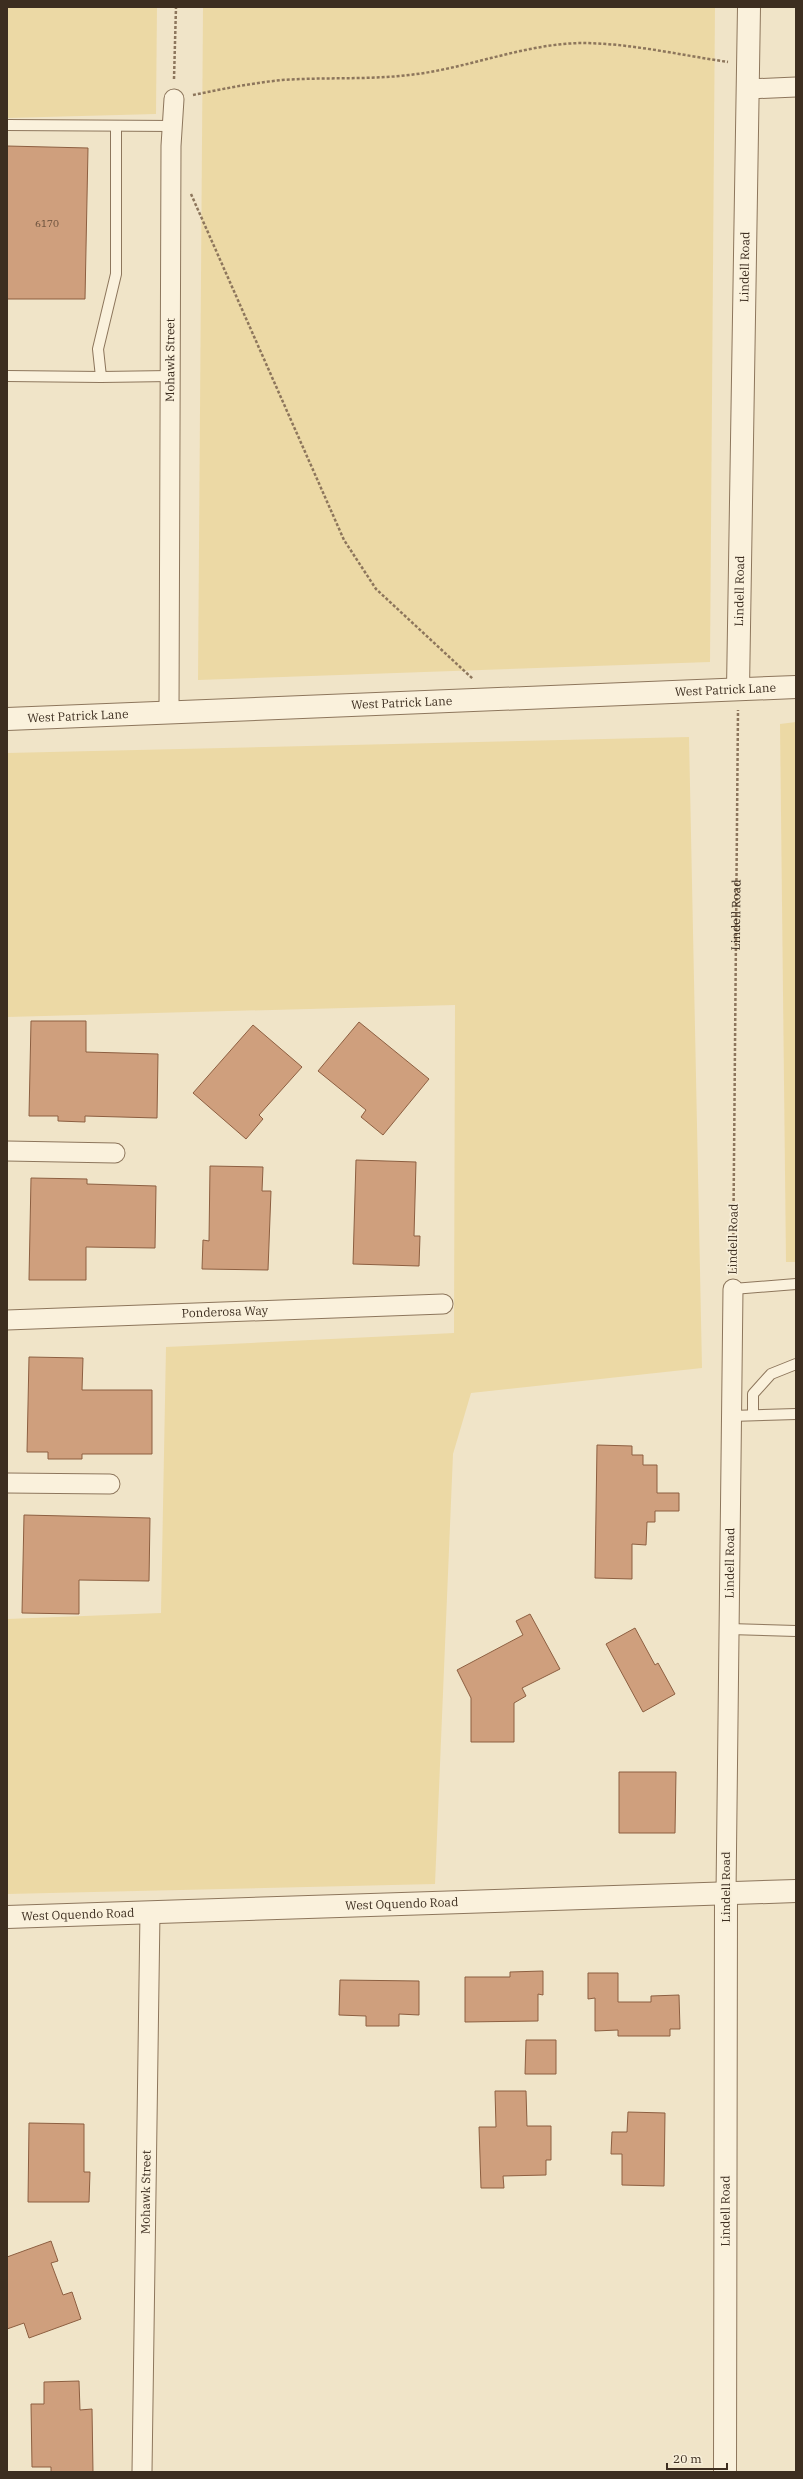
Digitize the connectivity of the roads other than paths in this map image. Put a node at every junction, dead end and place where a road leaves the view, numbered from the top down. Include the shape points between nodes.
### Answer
1 (749, 7) edge
2 (796, 87) edge
3 (748, 89) junction
4 (174, 99) road end
5 (7, 125) edge
6 (116, 126) junction
7 (174, 126) junction
8 (7, 376) edge
9 (170, 376) junction
10 (101, 377) junction
11 (796, 687) edge
12 (738, 689) junction
13 (169, 713) junction
14 (7, 719) edge
15 (7, 1151) edge
16 (115, 1153) dead end
17 (796, 1284) edge
18 (732, 1289) joint
19 (443, 1304) dead end
20 (7, 1320) edge
21 (796, 1364) edge
22 (796, 1414) edge
23 (753, 1415) junction
24 (731, 1416) junction
25 (7, 1483) edge
26 (110, 1484) dead end
27 (729, 1629) junction
28 (796, 1631) edge
29 (796, 1891) edge
30 (726, 1894) junction
31 (150, 1912) junction
32 (7, 1917) edge
33 (142, 2472) edge
34 (724, 2472) edge

1 - 3 street, Lindell Road
2 - 3 street
3 - 12 street, Lindell Road
4 - 7 street, Mohawk Street
5 - 6 lane
6 - 7 lane
6 - 10 lane via 116,274 98,349
7 - 9 street, Mohawk Street via 171,146
8 - 10 lane
9 - 10 lane
9 - 13 street, Mohawk Street
11 - 12 street, West Patrick Lane
12 - 13 street, West Patrick Lane
13 - 14 street, West Patrick Lane
15 - 16 street
17 - 18 lane
18 - 24 street, Lindell Road
19 - 20 street, Ponderosa Way
21 - 23 lane via 771,1374 752,1394
22 - 23 lane
23 - 24 lane
24 - 27 street, Lindell Road
25 - 26 street
27 - 28 lane
27 - 30 street, Lindell Road
29 - 30 street, West Oquendo Road
30 - 31 street, West Oquendo Road
30 - 34 street, Lindell Road
31 - 32 street, West Oquendo Road
31 - 33 street, Mohawk Street

